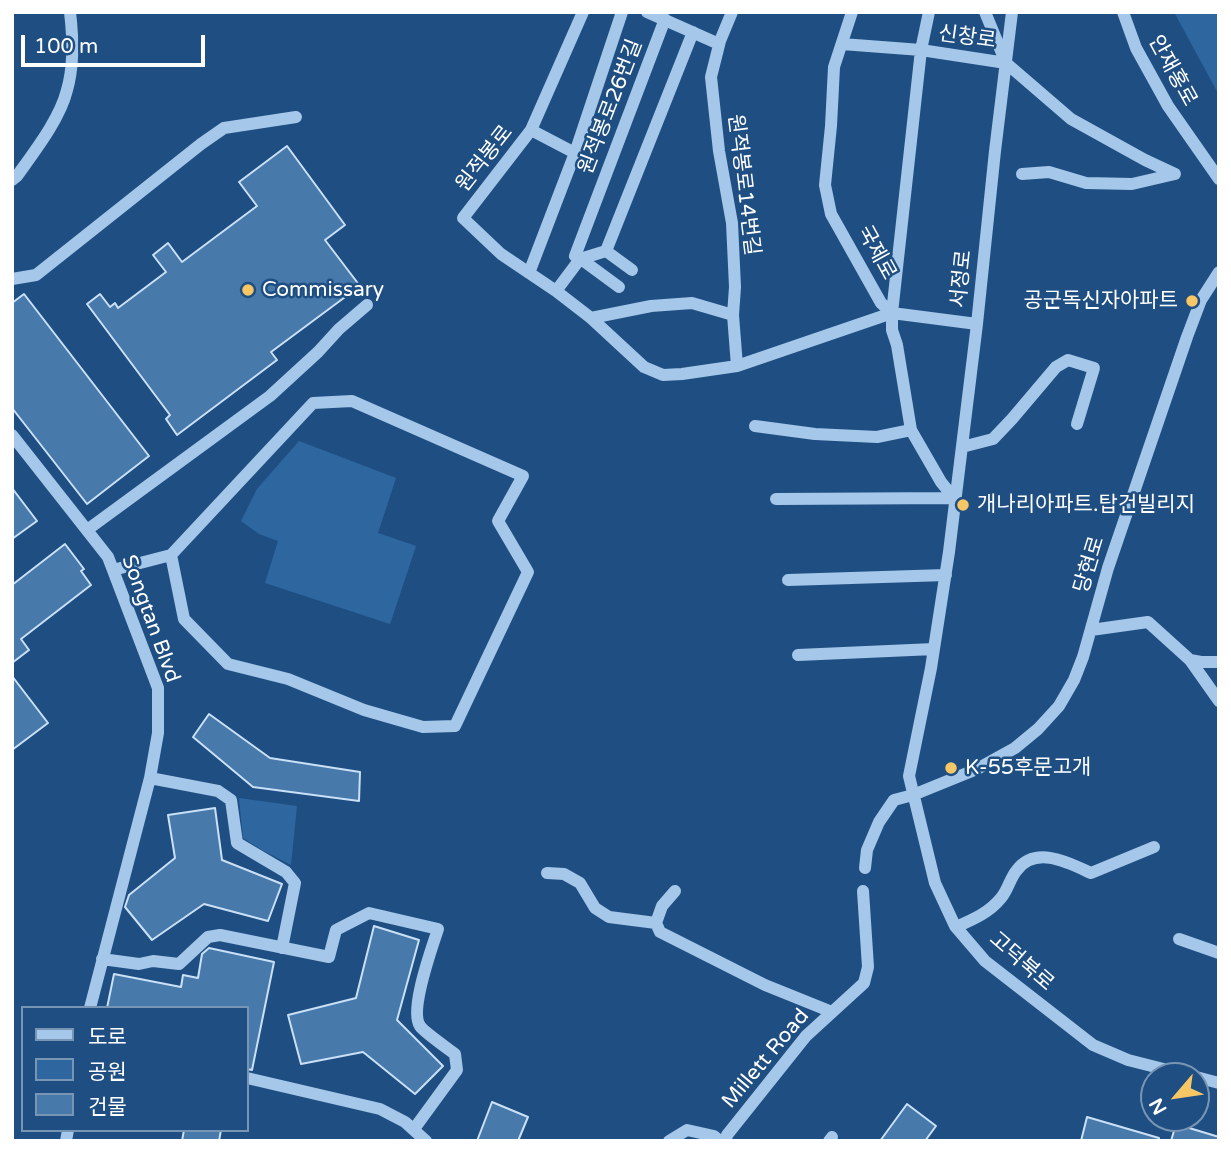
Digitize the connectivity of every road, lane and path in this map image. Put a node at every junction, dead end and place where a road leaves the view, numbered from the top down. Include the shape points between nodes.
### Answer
1 (70, 12) edge
2 (583, 12) edge
3 (622, 12) edge
4 (648, 12) edge
5 (732, 12) edge
6 (852, 12) edge
7 (929, 12) edge
8 (985, 12) edge
9 (1012, 12) edge
10 (1123, 12) edge
11 (664, 19) junction
12 (693, 32) junction
13 (719, 44) junction
14 (842, 44) junction
15 (920, 50) junction
16 (1006, 62) junction
17 (296, 117) dead end
18 (531, 130) junction
19 (575, 153) junction
20 (1022, 174) dead end
21 (1219, 179) edge
22 (12, 180) edge
23 (606, 251) junction
24 (580, 259) junction
25 (632, 270) dead end
26 (529, 273) junction
27 (1218, 273) edge
28 (12, 279) edge
29 (619, 287) dead end
30 (556, 291) junction
31 (367, 305) dead end
32 (892, 313) junction
33 (733, 315) junction
34 (591, 318) junction
35 (977, 324) junction
36 (737, 366) junction
37 (1077, 424) dead end
38 (755, 426) dead end
39 (911, 430) junction
40 (12, 435) edge
41 (962, 447) junction
42 (954, 498) junction
43 (776, 499) dead end
44 (87, 530) junction
45 (171, 555) junction
46 (113, 570) junction
47 (946, 575) junction
48 (788, 580) dead end
49 (1091, 630) junction
50 (934, 649) junction
51 (798, 655) dead end
52 (1190, 660) junction
53 (1219, 662) edge
54 (1219, 701) edge
55 (149, 778) junction
56 (913, 795) junction
57 (1154, 847) dead end
58 (865, 868) dead end
59 (547, 873) dead end
60 (675, 891) dead end
61 (863, 891) dead end
62 (656, 923) junction
63 (956, 927) junction
64 (1179, 939) dead end
65 (282, 948) junction
66 (1219, 953) edge
67 (102, 959) junction
68 (90, 1006) edge
69 (832, 1012) junction
70 (1140, 1063) edge
71 (248, 1077) edge
72 (414, 1129) junction
73 (426, 1141) edge
74 (669, 1141) edge
75 (720, 1141) edge
76 (726, 1141) edge

1 - 22 street via 67,91 50,127
2 - 18 street, 원적봉로
3 - 19 street
4 - 11 street
5 - 13 street, 원적봉로14번길
6 - 14 street, 국제로
7 - 15 street, 신창로
8 - 16 street
9 - 16 street, 서정로
10 - 21 street, 안재홍로 via 1136,48 1168,106
11 - 12 street, 원적봉로26번길
11 - 24 street, 원적봉로26번길 via 575,256
12 - 13 street, 원적봉로26번길
12 - 23 street
13 - 33 street, 원적봉로14번길 via 711,77 732,223
14 - 15 street
14 - 32 street, 국제로 via 834,67 825,185 831,214 881,303
15 - 16 street, 신창로
15 - 32 street
16 - 20 street via 1071,119 1175,174 1132,184 1086,183 1049,172
16 - 35 street, 서정로
17 - 28 street via 224,128 36,275
18 - 19 street
18 - 26 street, 원적봉로 via 463,218 500,254
19 - 26 street
23 - 24 street
23 - 25 street
24 - 29 street
24 - 30 street, 원적봉로26번길
26 - 30 street, 원적봉로
27 - 49 street, 당현로 via 1201,300 1187,337
30 - 34 street, 원적봉로
31 - 44 street via 270,396
32 - 35 street, 원적봉로
32 - 36 street, 원적봉로
32 - 39 street, 국제로
33 - 34 street via 692,303
33 - 36 street, 원적봉로14번길
34 - 36 street, 원적봉로 via 644,367 663,375
35 - 41 street, 서정로
37 - 41 street via 1094,368 1068,360 1056,367 993,439
38 - 39 street via 877,437
39 - 42 street, 국제로
40 - 44 street, Songtan Blvd
41 - 42 street, 서정로
42 - 43 street
42 - 47 street, 서정로
44 - 46 street, Songtan Blvd
45 - 45 street via 313,403 352,401 523,476 498,521 528,572 455,726 423,727 364,710 288,679 228,664 184,620
45 - 46 street
46 - 55 street, Songtan Blvd via 159,688 158,733
47 - 48 street
47 - 50 street, 서정로
49 - 52 street via 1148,622
49 - 56 street, 당현로 via 1074,680 1038,729 977,769
50 - 51 street
50 - 56 street, 서정로 via 909,776
52 - 53 street
52 - 54 street
55 - 65 street via 218,791 231,800 237,843 286,872 295,883
55 - 67 street, Songtan Blvd
56 - 58 street via 894,800 879,822 867,849
56 - 63 street, 고덕북로 via 935,883
57 - 63 street via 1091,873 1062,860 1029,859 1017,869 1002,898 981,916
59 - 62 street via 564,874 580,883 594,908 608,917
60 - 62 street via 662,906
61 - 69 street, Millett Road via 868,967 864,982
62 - 69 street via 660,932 765,985
63 - 70 street, 고덕북로 via 985,961 1093,1045
64 - 66 street
65 - 67 street via 220,935 208,936 179,964
65 - 72 street via 329,957 337,930 369,913 438,929 416,1013 420,1026 455,1054 457,1070
67 - 68 street, Songtan Blvd
69 - 76 street, Millett Road via 806,1036
71 - 72 street via 380,1109
72 - 73 street
74 - 75 street via 687,1130

